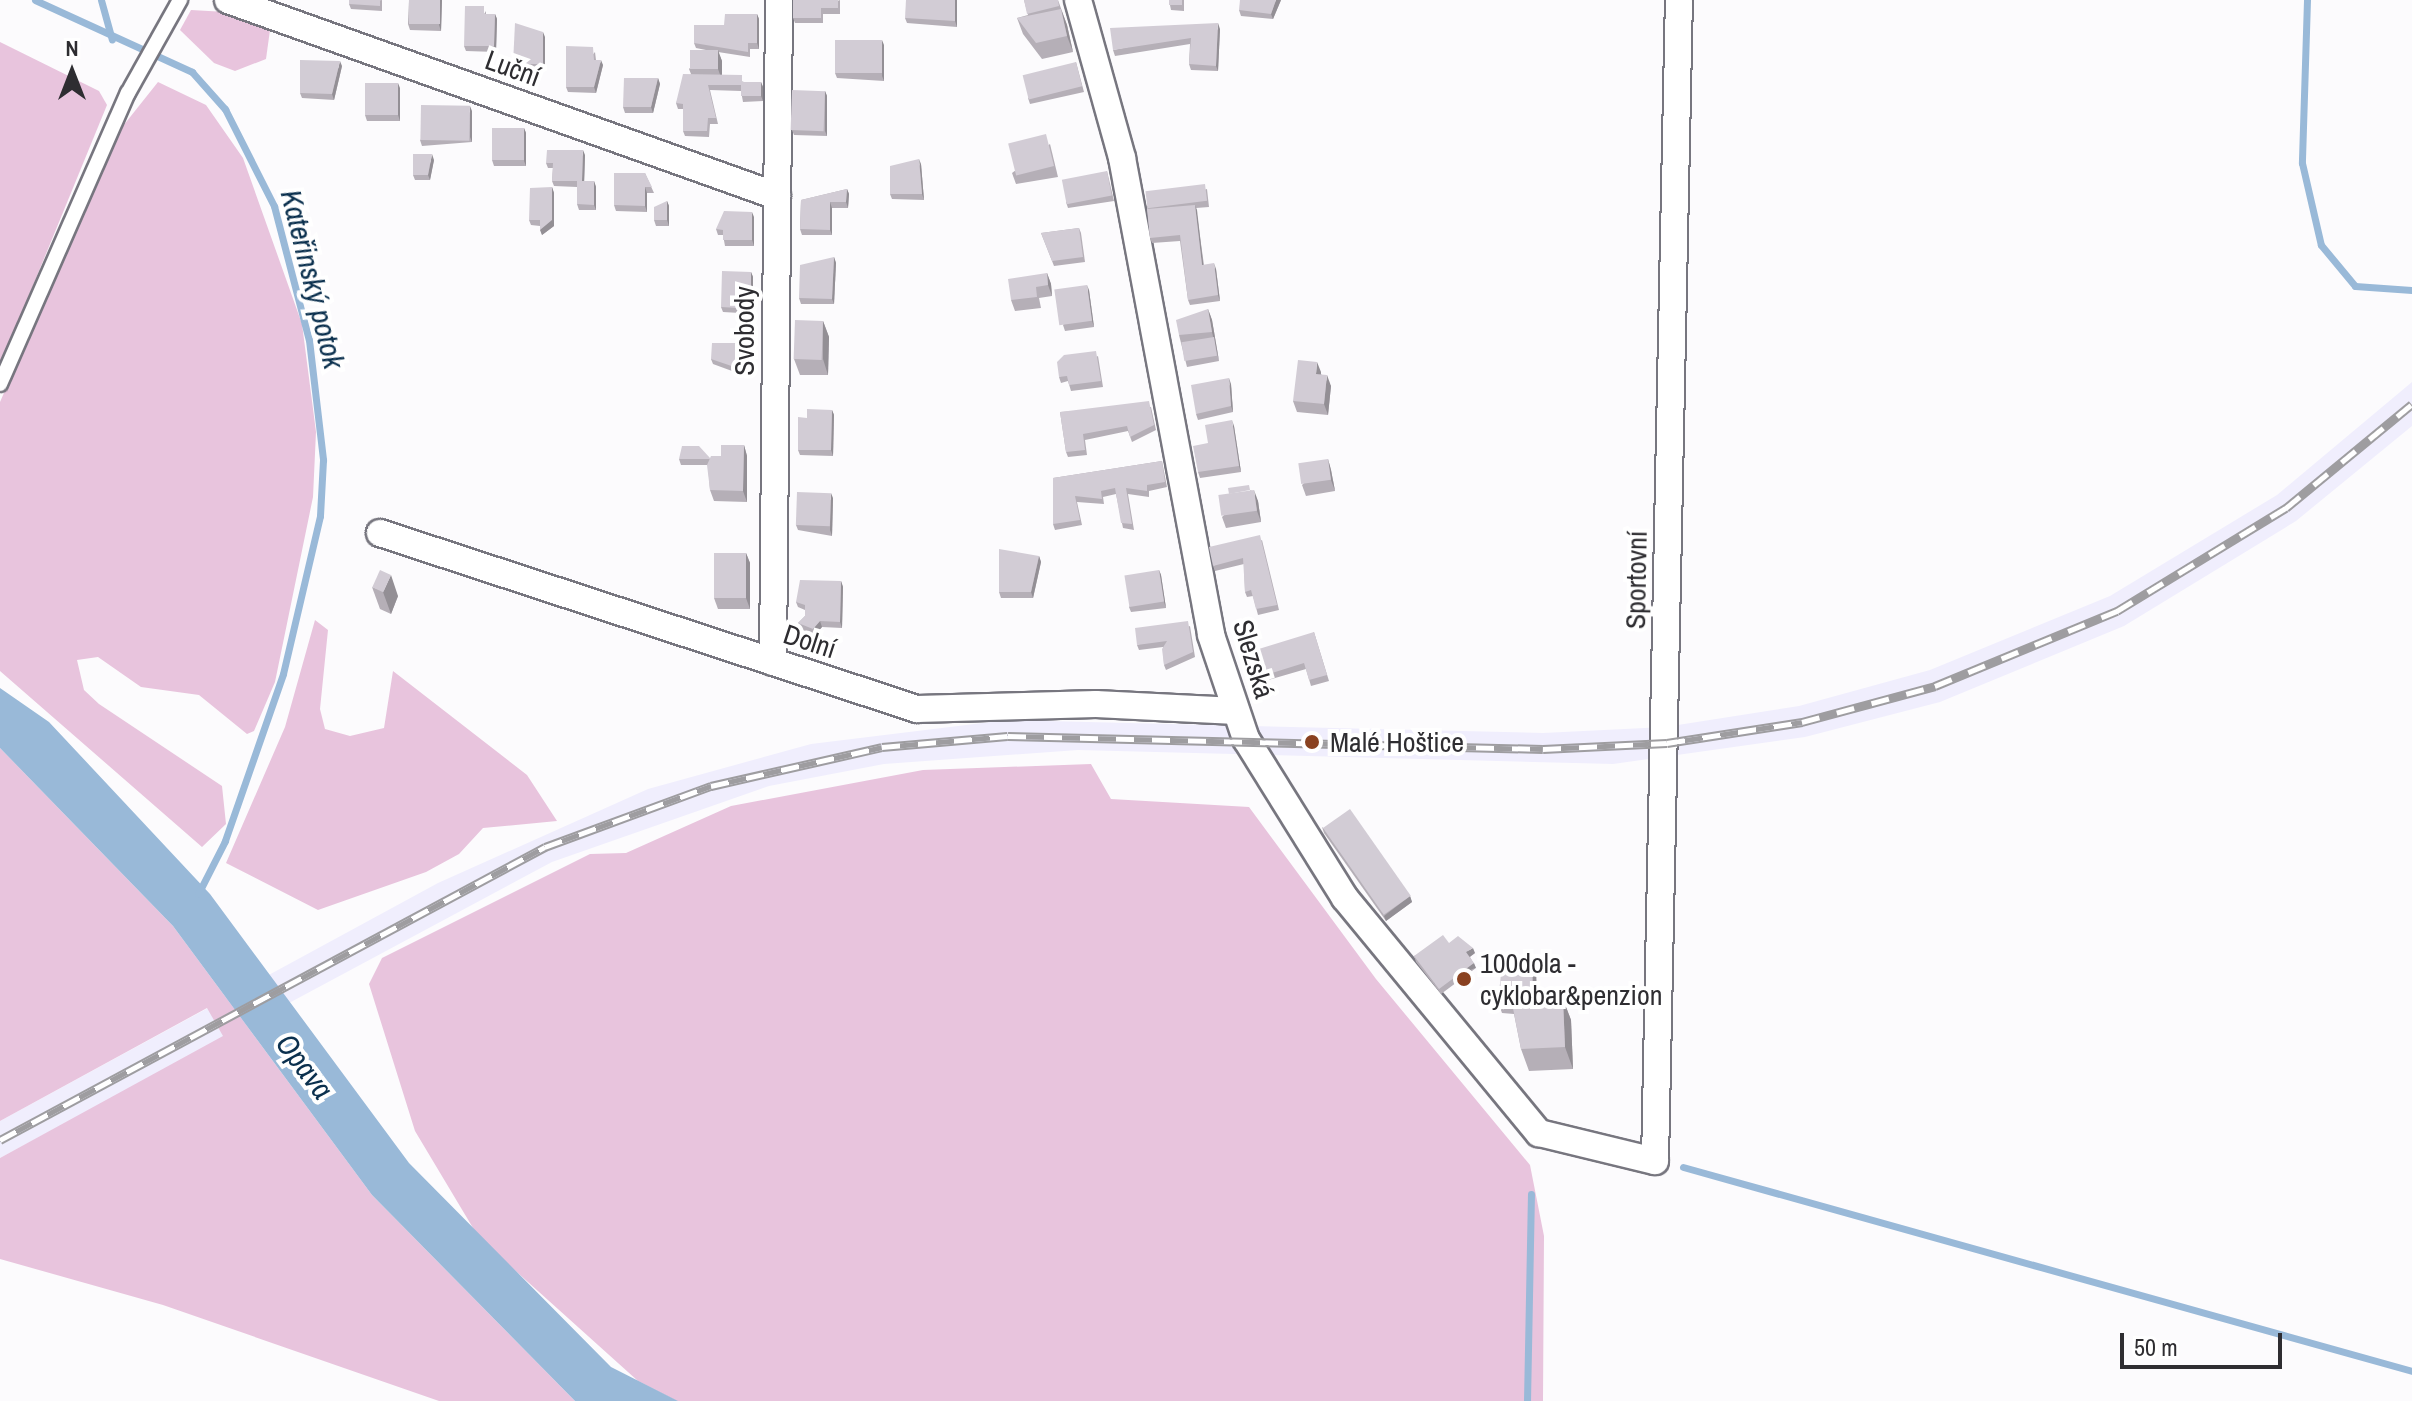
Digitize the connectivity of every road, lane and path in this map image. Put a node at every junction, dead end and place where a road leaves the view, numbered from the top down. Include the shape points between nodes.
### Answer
1 (180, 0) edge
2 (228, 0) edge
3 (779, 0) edge
4 (1078, 0) edge
5 (1679, 0) edge
6 (777, 196) junction
7 (0, 384) edge
8 (380, 533) dead end
9 (773, 662) junction
10 (1236, 711) junction
11 (1655, 1161) joint

1 - 7 lane via 136,76
2 - 6 street, Luční
3 - 6 street, Svobody
4 - 10 street, Slezská via 1122,158 1211,635
5 - 11 street, Sportovní
6 - 9 street, Svobody
8 - 9 street, Dolní
9 - 10 street, Dolní via 917,709 1082,704
10 - 11 street, Slezská via 1345,898 1539,1133

